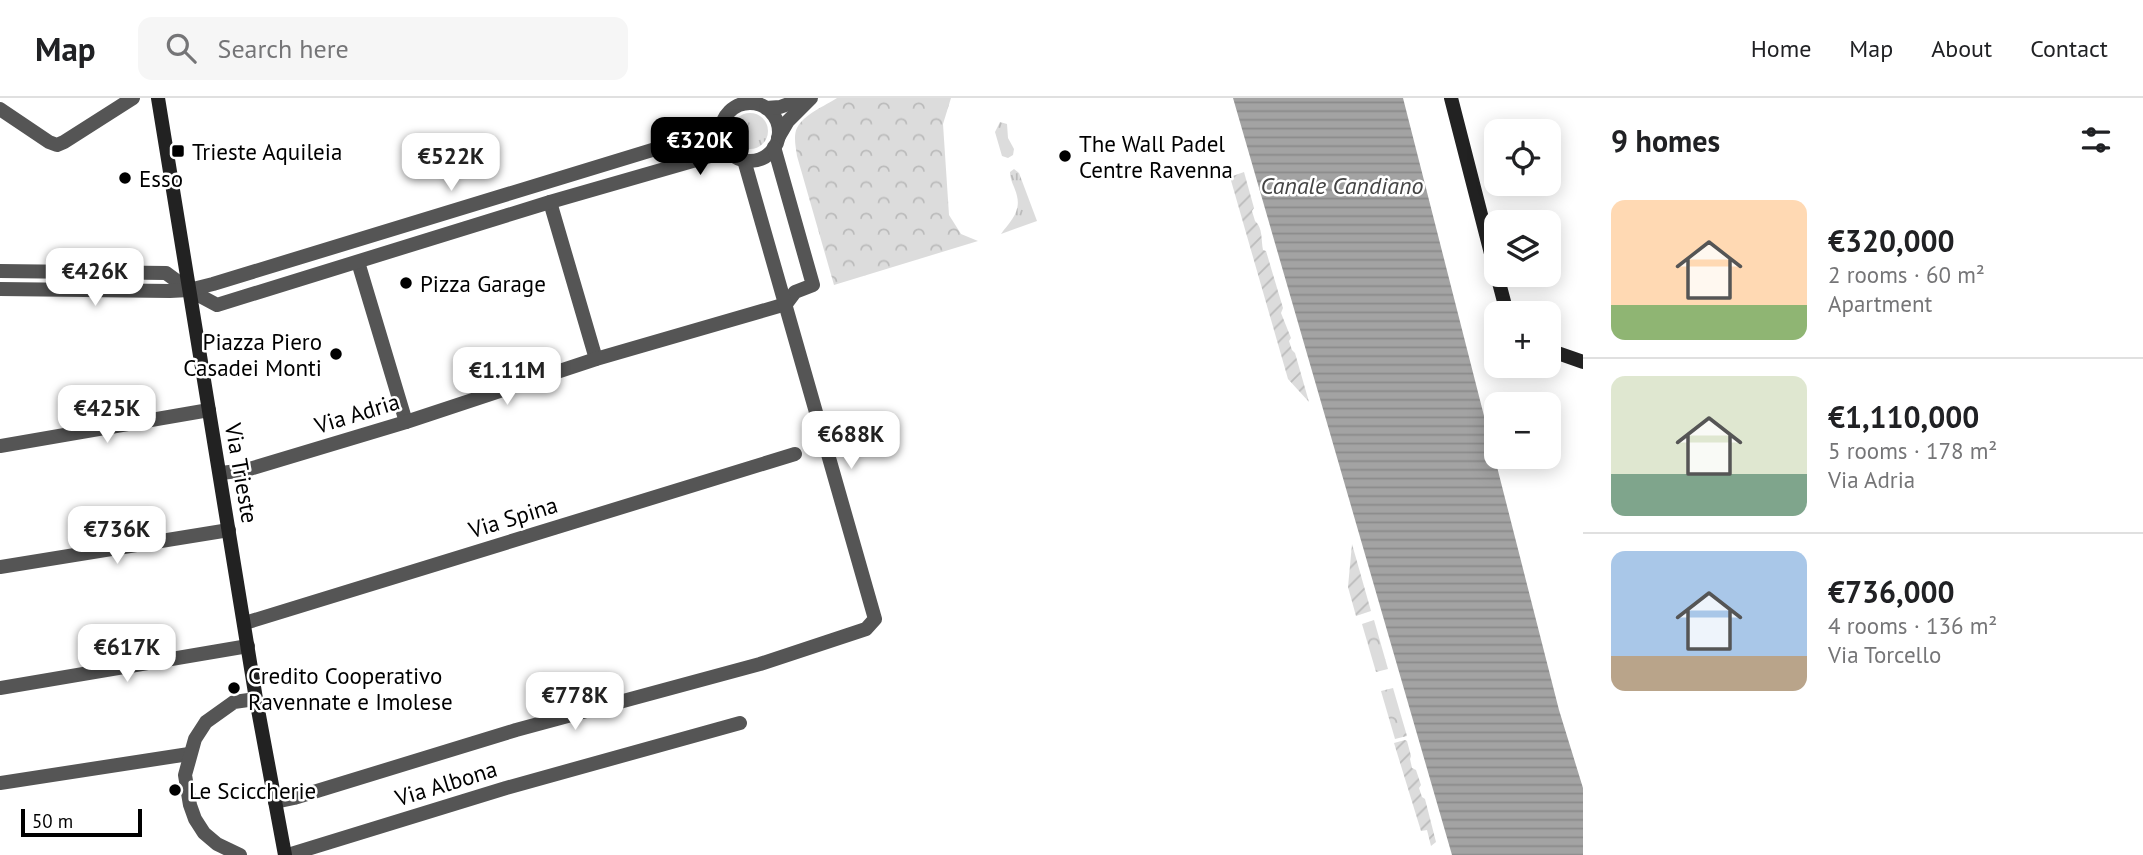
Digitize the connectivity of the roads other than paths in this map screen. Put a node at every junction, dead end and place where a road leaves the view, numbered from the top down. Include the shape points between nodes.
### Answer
1 (133, 98) edge
2 (158, 98) edge
3 (809, 98) edge
4 (1451, 98) edge
5 (766, 107) junction
6 (0, 109) edge
7 (722, 129) junction
8 (776, 143) junction
9 (739, 158) junction
10 (550, 202) junction
11 (1484, 224) edge
12 (358, 262) junction
13 (0, 271) edge
14 (0, 289) edge
15 (189, 290) junction
16 (786, 304) junction
17 (1561, 353) edge
18 (596, 359) junction
19 (1583, 362) edge
20 (209, 410) junction
21 (406, 422) junction
22 (0, 446) edge
23 (795, 454) dead end
24 (220, 473) junction
25 (229, 530) junction
26 (0, 567) edge
27 (245, 623) junction
28 (248, 646) junction
29 (0, 688) edge
30 (256, 699) junction
31 (740, 723) dead end
32 (189, 754) junction
33 (0, 783) edge
34 (275, 802) junction
35 (240, 855) edge
36 (287, 855) edge

1 - 6 street via 57,145
2 - 15 street, Via Trieste
3 - 5 street
3 - 8 street
4 - 11 street
5 - 7 street via 757,103 737,106
5 - 8 street via 777,122
7 - 9 street via 724,144
7 - 15 street
8 - 9 street via 761,158
8 - 16 street via 813,285 795,292
9 - 10 street via 710,156
9 - 16 street
10 - 12 street
10 - 18 street
12 - 15 street via 218,305
12 - 21 street
13 - 15 street via 166,273
14 - 15 street
15 - 20 street, Via Trieste
16 - 18 street, Via Adria
16 - 34 street via 875,619 866,629 760,664
17 - 19 street
18 - 21 street, Via Adria
20 - 22 street
20 - 24 street, Via Trieste
21 - 24 street, Via Adria via 246,470
23 - 27 street, Via Spina
24 - 25 street, Via Trieste
25 - 26 street
25 - 27 street, Via Trieste
27 - 28 street, Via Trieste
28 - 29 street
28 - 30 street, Via Trieste
30 - 32 street via 234,702 205,722
30 - 34 street, Via Trieste
31 - 36 street, Via Albona
32 - 33 street
32 - 35 street via 185,775 195,819 217,844
34 - 36 street, Via Trieste

